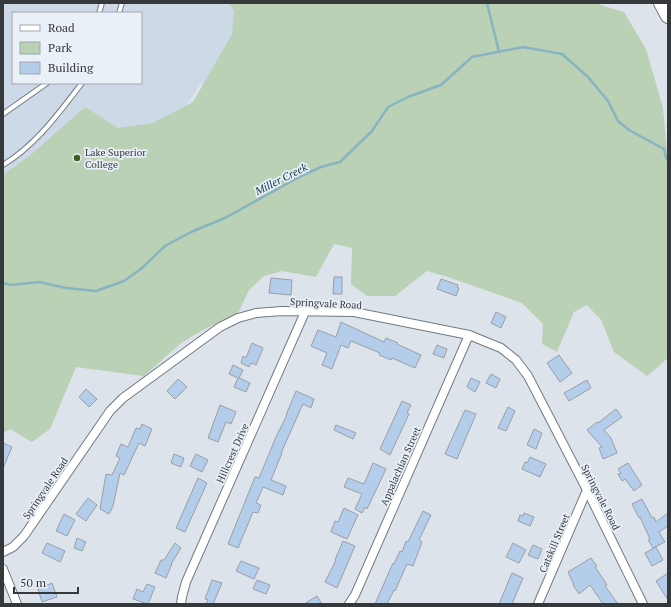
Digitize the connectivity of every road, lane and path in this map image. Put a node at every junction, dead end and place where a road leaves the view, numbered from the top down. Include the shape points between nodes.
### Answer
1 (661, 3) edge
2 (668, 16) edge
3 (45, 84) edge
4 (81, 84) edge
5 (3, 114) edge
6 (3, 165) edge
7 (305, 312) junction
8 (469, 335) junction
9 (587, 490) junction
10 (3, 552) edge
11 (3, 569) edge
12 (17, 604) edge
13 (181, 604) edge
14 (349, 604) edge
15 (538, 604) edge
16 (643, 604) edge

1 - 2 highway
3 - 5 lane
4 - 6 lane via 42,133
7 - 8 street, Springvale Road via 354,312
7 - 10 street, Springvale Road via 256,313 238,318 220,327 123,398 100,424 24,536
7 - 13 street, Hillcrest Drive via 186,582
8 - 9 street, Springvale Road via 501,348 516,360 528,376
8 - 14 street, Appalachian Street
9 - 15 street, Catskill Street
9 - 16 street, Springvale Road
11 - 12 street

